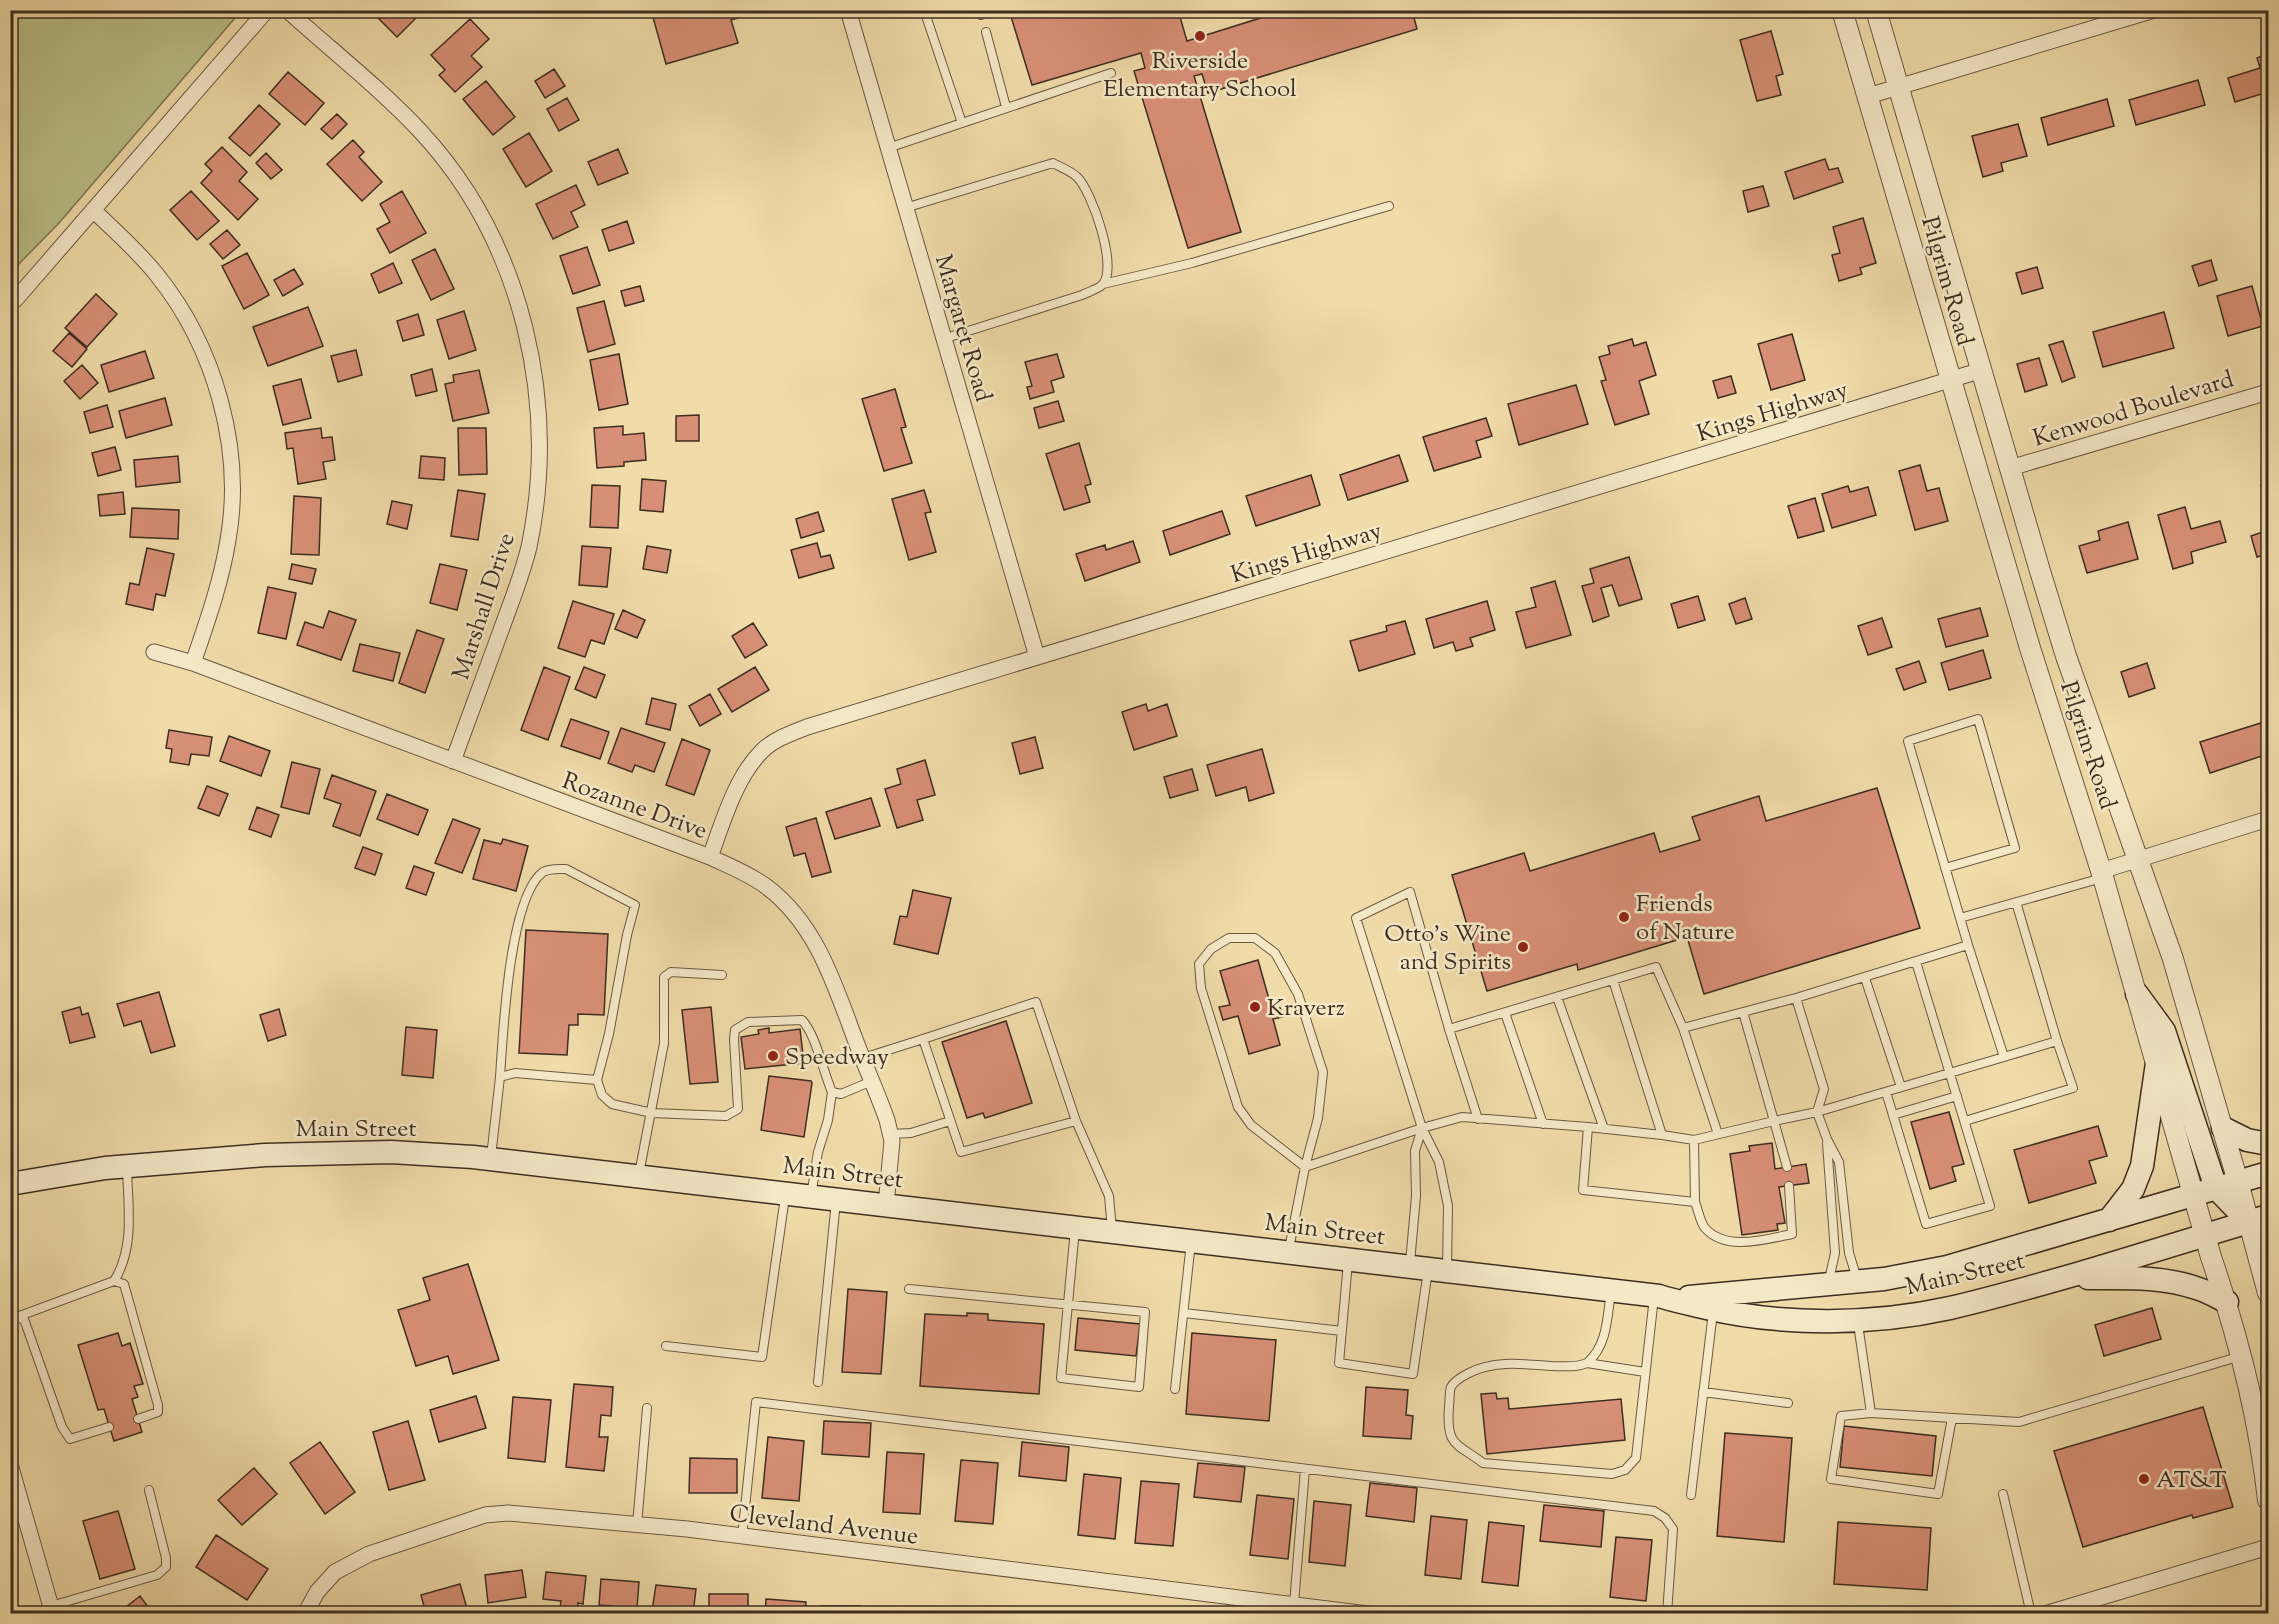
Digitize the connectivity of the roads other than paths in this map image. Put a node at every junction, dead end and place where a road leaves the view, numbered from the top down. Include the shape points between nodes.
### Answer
1 (267, 10) edge
2 (286, 10) edge
3 (848, 10) edge
4 (924, 10) edge
5 (1842, 10) edge
6 (1876, 10) edge
7 (2154, 10) edge
8 (986, 32) dead end
9 (1111, 73) dead end
10 (1899, 86) junction
11 (1868, 96) junction
12 (1006, 107) junction
13 (962, 123) junction
14 (888, 148) junction
15 (1389, 206) dead end
16 (905, 208) junction
17 (93, 210) junction
18 (1103, 284) junction
19 (15, 300) dead end
20 (944, 339) junction
21 (1982, 370) junction
22 (1950, 380) junction
23 (2268, 392) edge
24 (2010, 468) junction
25 (2040, 571) junction
26 (2010, 579) junction
27 (154, 652) dead end
28 (1037, 657) junction
29 (192, 663) junction
30 (453, 761) junction
31 (2268, 819) edge
32 (710, 857) junction
33 (2137, 860) junction
34 (1945, 868) junction
35 (2102, 874) junction
36 (2016, 902) junction
37 (1960, 918) junction
38 (1968, 945) junction
39 (1916, 962) junction
40 (722, 975) dead end
41 (1865, 978) junction
42 (1613, 980) junction
43 (2137, 994) junction
44 (1557, 997) junction
45 (1796, 998) junction
46 (1743, 1012) junction
47 (1505, 1013) junction
48 (1683, 1028) junction
49 (1449, 1029) junction
50 (923, 1039) junction
51 (2057, 1041) junction
52 (2004, 1057) junction
53 (862, 1059) junction
54 (2157, 1063) junction
55 (1950, 1073) junction
56 (500, 1077) junction
57 (597, 1080) junction
58 (872, 1081) junction
59 (1901, 1087) junction
60 (832, 1092) junction
61 (1886, 1092) junction
62 (1957, 1096) junction
63 (1817, 1112) junction
64 (651, 1113) junction
65 (1893, 1115) junction
66 (1478, 1119) junction
67 (950, 1121) junction
68 (1076, 1121) junction
69 (1774, 1121) junction
70 (1965, 1122) junction
71 (1543, 1124) junction
72 (1588, 1127) junction
73 (1422, 1128) junction
74 (2223, 1128) junction
75 (1604, 1129) junction
76 (890, 1134) junction
77 (1718, 1134) junction
78 (1662, 1136) junction
79 (1827, 1139) junction
80 (1694, 1140) junction
81 (2268, 1144) edge
82 (490, 1159) junction
83 (127, 1167) junction
84 (1305, 1167) junction
85 (1787, 1167) dead end
86 (2268, 1173) edge
87 (638, 1176) junction
88 (2238, 1182) junction
89 (10, 1184) edge
90 (1789, 1186) dead end
91 (2216, 1188) junction
92 (785, 1193) junction
93 (2194, 1194) junction
94 (811, 1196) junction
95 (836, 1199) junction
96 (1695, 1202) junction
97 (886, 1205) junction
98 (2259, 1219) edge
99 (2109, 1220) junction
100 (1075, 1227) junction
101 (1112, 1231) junction
102 (2205, 1236) junction
103 (1191, 1241) junction
104 (1288, 1252) junction
105 (1348, 1259) junction
106 (1428, 1268) junction
107 (2059, 1279) junction
108 (114, 1281) junction
109 (1846, 1283) junction
110 (909, 1288) dead end
111 (1611, 1290) junction
112 (2268, 1293) edge
113 (1661, 1297) junction
114 (1714, 1302) junction
115 (2227, 1302) junction
116 (1067, 1303) junction
117 (1184, 1313) junction
118 (12, 1319) edge
119 (1857, 1319) junction
120 (1342, 1331) junction
121 (666, 1346) dead end
122 (2241, 1356) junction
123 (1587, 1363) junction
124 (1645, 1372) junction
125 (818, 1382) dead end
126 (1175, 1389) dead end
127 (1703, 1392) junction
128 (1788, 1403) dead end
129 (647, 1408) dead end
130 (1871, 1413) junction
131 (1952, 1418) junction
132 (138, 1419) dead end
133 (110, 1427) dead end
134 (10, 1464) edge
135 (1305, 1469) junction
136 (2267, 1475) edge
137 (149, 1490) dead end
138 (2002, 1494) dead end
139 (1690, 1495) dead end
140 (2268, 1500) edge
141 (637, 1525) junction
142 (742, 1537) junction
143 (2268, 1547) edge
144 (1294, 1604) junction
145 (52, 1610) edge
146 (305, 1614) edge
147 (1368, 1614) edge
148 (1667, 1614) edge
149 (2031, 1614) edge
150 (2045, 1614) edge

1 - 17 street
2 - 30 street, Marshall Drive via 400,111 451,170 489,232 527,332 540,446 529,547
3 - 14 street, Margaret Road
4 - 13 lane
5 - 11 street, Pilgrim Road
6 - 10 street, Pilgrim Road
7 - 10 street
8 - 12 lane
9 - 12 lane
10 - 11 street
10 - 21 street, Pilgrim Road
11 - 22 street, Pilgrim Road
12 - 13 lane
13 - 14 lane
14 - 16 street, Margaret Road
15 - 18 lane via 1192,263
16 - 18 lane via 1053,163 1078,177 1098,215 1108,274
16 - 20 street, Margaret Road
17 - 19 street
17 - 29 street via 136,251 176,300 210,369 226,426 232,470 229,537 216,597
18 - 20 lane via 1082,295
20 - 28 street, Margaret Road
21 - 22 street, Kings Highway
21 - 24 street, Pilgrim Road
22 - 26 street, Pilgrim Road
22 - 28 street, Kings Highway
23 - 24 street, Kenwood Boulevard
24 - 25 street, Pilgrim Road
25 - 26 street
25 - 33 street, Pilgrim Road
26 - 35 street, Pilgrim Road
27 - 29 street, Rozanne Drive
28 - 32 street, Kings Highway via 782,737 762,750 743,775
29 - 30 street, Rozanne Drive
30 - 32 street, Rozanne Drive
31 - 33 street
32 - 53 street, Rozanne Drive via 768,887 798,917 829,969
33 - 35 street
33 - 74 street, Pilgrim Road via 2173,959
34 - 34 lane via 1908,741 1978,719 2015,848
34 - 37 lane
35 - 36 lane
35 - 43 street, Pilgrim Road
36 - 37 lane
36 - 51 lane
37 - 38 lane
38 - 39 lane
38 - 52 lane
39 - 41 lane
39 - 55 lane
40 - 64 lane via 671,972 664,977 664,1043
41 - 45 lane
41 - 59 lane
42 - 44 lane
42 - 48 lane via 1656,967
42 - 78 lane
43 - 54 street, Pilgrim Road
43 - 91 main road via 2164,1031
44 - 47 lane
44 - 75 lane
45 - 46 lane
45 - 63 lane via 1824,1089
46 - 48 lane
46 - 69 lane
47 - 49 lane
47 - 71 lane
48 - 77 lane
49 - 66 lane
49 - 73 lane via 1410,891 1356,918
50 - 53 lane
50 - 67 lane
50 - 68 lane via 1036,1002
51 - 52 lane
51 - 70 lane via 2073,1088
52 - 55 lane
53 - 58 street, Rozanne Drive
54 - 93 street, Pilgrim Road
54 - 99 main road via 2142,1166 2133,1189
55 - 59 lane
55 - 62 lane
56 - 57 lane via 514,1073
56 - 57 lane via 508,971 519,920 534,881 545,871 566,869 635,905
56 - 82 lane
57 - 64 lane via 602,1095 612,1104
58 - 60 lane via 841,1094
58 - 76 street, Rozanne Drive
59 - 61 lane
60 - 64 lane via 810,1028 802,1020 748,1022 735,1030 738,1109 726,1116
60 - 94 lane
61 - 63 lane
61 - 65 lane
62 - 65 lane
62 - 70 lane
63 - 69 lane
63 - 79 lane
64 - 87 lane
65 - 70 lane via 1926,1224 1990,1206
66 - 71 lane
66 - 73 lane via 1462,1117
67 - 68 lane via 961,1152
67 - 76 lane via 911,1133
68 - 101 lane via 1108,1196
69 - 77 lane
69 - 85 lane
71 - 72 lane
72 - 75 lane
72 - 96 lane via 1583,1190
73 - 84 lane
73 - 106 lane via 1415,1151 1416,1196
73 - 106 lane via 1439,1162 1448,1206
74 - 81 main road via 2247,1140
74 - 88 street, Pilgrim Road
75 - 78 lane
76 - 97 street, Rozanne Drive
77 - 80 lane
78 - 80 lane
79 - 109 lane via 1835,1253
79 - 109 lane via 1839,1162 1849,1253
80 - 96 lane
82 - 83 main road, Main Street via 333,1152
82 - 87 main road, Main Street
83 - 89 main road, Main Street
83 - 108 lane via 128,1244
84 - 84 lane via 1318,1118 1323,1072 1298,994 1275,953 1255,938 1229,938 1211,949 1199,964 1201,988 1238,1107 1251,1125
84 - 104 lane
86 - 88 main road, Main Street
87 - 92 main road, Main Street
88 - 91 main road, Main Street
88 - 98 street, Pilgrim Road
90 - 96 lane via 1792,1234 1759,1240 1726,1241 1705,1228
91 - 93 main road, Main Street
91 - 98 main road
92 - 94 main road, Main Street
92 - 121 lane via 762,1357
93 - 99 main road, Main Street
93 - 102 street, Pilgrim Road
94 - 95 main road, Main Street
95 - 97 main road, Main Street
95 - 125 lane
97 - 100 main road, Main Street
98 - 102 main road, Main Street
98 - 112 street, Pilgrim Road
99 - 109 main road, Main Street via 1947,1267
100 - 101 main road, Main Street
100 - 116 lane
101 - 103 main road, Main Street
102 - 107 main road, Main Street
102 - 115 street, Pilgrim Road
103 - 104 main road, Main Street
103 - 117 lane
104 - 105 main road, Main Street
105 - 106 main road, Main Street
105 - 120 lane
106 - 111 main road, Main Street
106 - 120 lane via 1413,1374 1338,1364
107 - 115 main road via 2171,1282
107 - 119 main road, Main Street via 1950,1308
108 - 118 lane
108 - 132 lane via 124,1284 158,1405 158,1413
109 - 114 main road, Main Street
109 - 119 main road
110 - 116 lane
111 - 113 main road, Main Street
111 - 123 lane via 1604,1338
113 - 114 main road, Main Street
113 - 124 lane
114 - 119 main road, Main Street via 1767,1319
114 - 127 lane
115 - 122 street, Pilgrim Road
116 - 116 lane via 1061,1378 1139,1387 1145,1312
117 - 120 lane
117 - 126 lane
118 - 133 lane via 24,1319 62,1427 70,1439
119 - 130 lane
122 - 131 lane via 2019,1422
122 - 136 street, Pilgrim Road
123 - 124 lane
123 - 124 lane via 1567,1367 1510,1363 1479,1368 1459,1378 1451,1388 1451,1438 1457,1447 1483,1463 1612,1474 1624,1470 1635,1458
127 - 128 lane
127 - 139 lane
129 - 141 lane
130 - 131 lane
130 - 131 lane via 1841,1416 1831,1479 1938,1494
134 - 145 street
135 - 142 lane via 756,1402
135 - 144 lane
135 - 148 lane via 1654,1511 1673,1529
136 - 140 street, Pilgrim Road
137 - 145 lane via 166,1567 157,1575
138 - 149 lane
141 - 142 street, Cleveland Avenue
141 - 146 street, Cleveland Avenue via 508,1513 485,1515 369,1554 335,1572 317,1592
142 - 144 street, Cleveland Avenue
143 - 150 street
144 - 147 street, Cleveland Avenue

